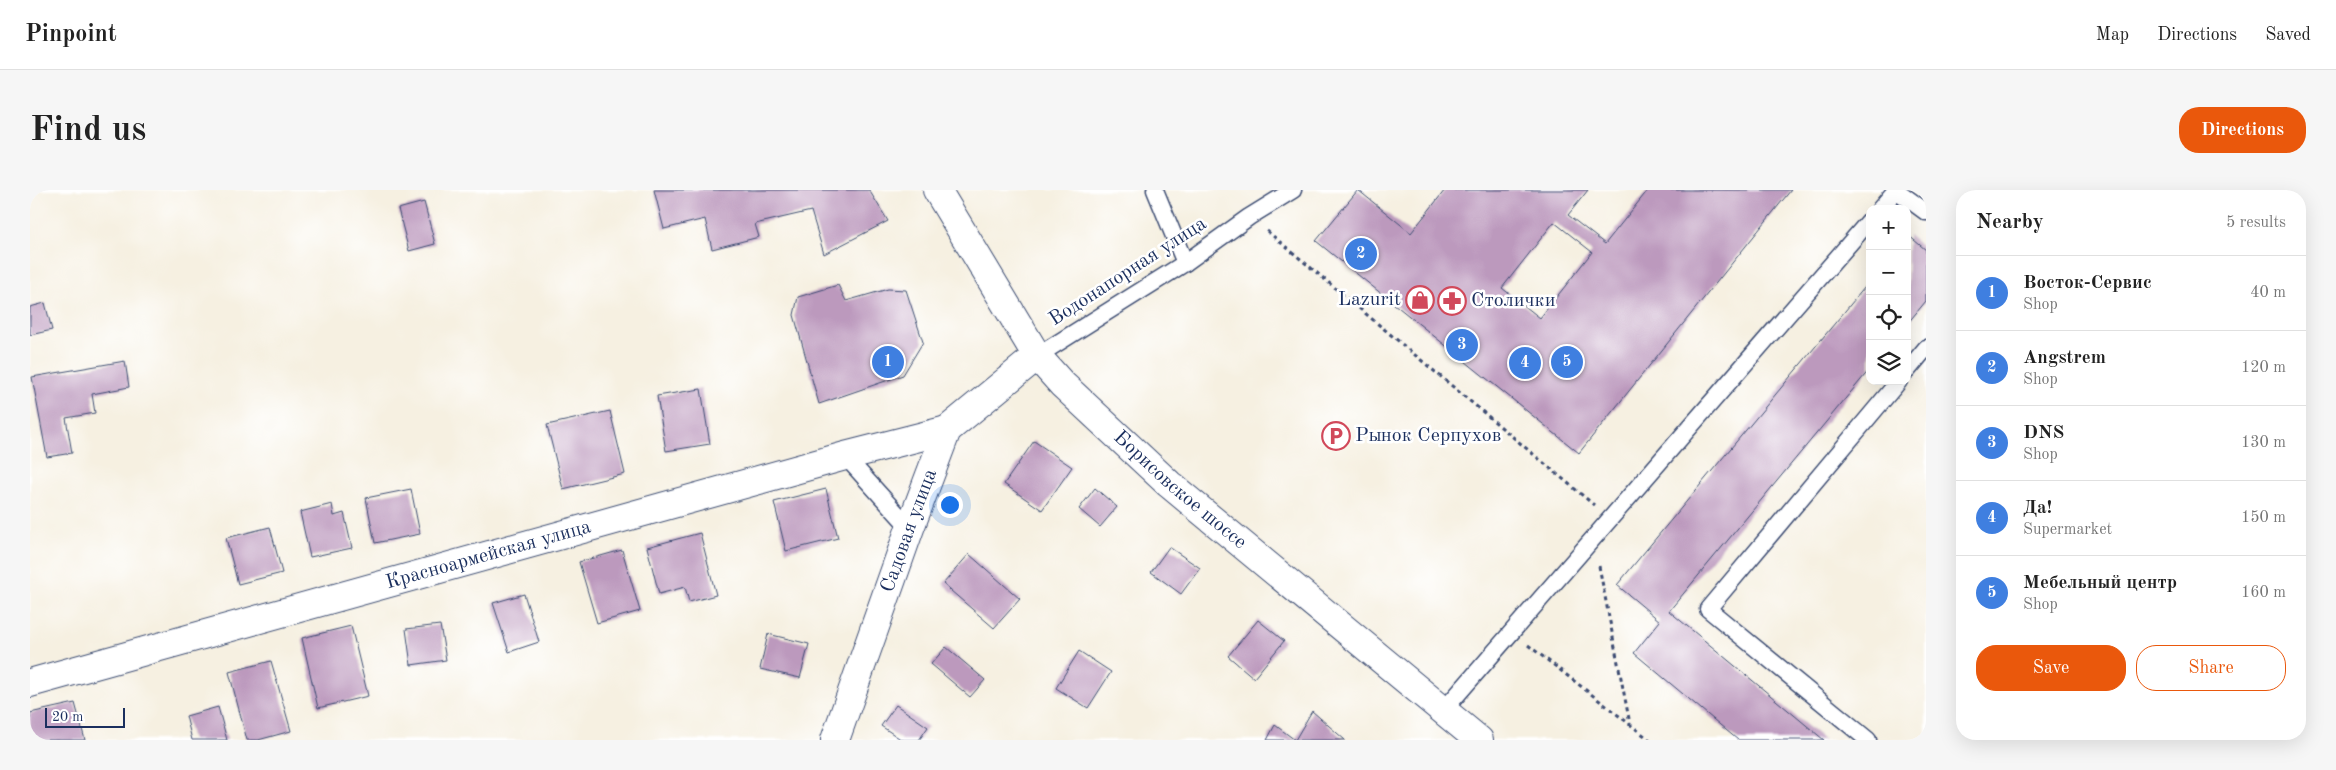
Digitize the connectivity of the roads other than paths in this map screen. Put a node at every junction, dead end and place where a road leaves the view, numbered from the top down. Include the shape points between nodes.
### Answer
1 (937, 190) edge
2 (1155, 190) edge
3 (1293, 190) edge
4 (1883, 205) edge
5 (1926, 212) edge
6 (1866, 225) edge
7 (1185, 263) junction
8 (1926, 348) edge
9 (1037, 356) junction
10 (1911, 366) edge
11 (1896, 385) edge
12 (947, 430) junction
13 (845, 456) junction
14 (910, 528) junction
15 (30, 683) edge
16 (1444, 711) junction
17 (835, 740) edge
18 (1479, 740) edge
19 (1868, 740) edge

1 - 9 street, Борисовское шоссе
2 - 7 lane
3 - 7 lane, Водонапорная улица
4 - 5 lane via 1896,190
6 - 16 lane
7 - 9 lane, Водонапорная улица
8 - 10 lane
9 - 12 street, Садовая улица
9 - 16 street, Борисовское шоссе via 1062,384 1169,484
11 - 19 lane via 1708,609
12 - 13 street, Красноармейская улица
12 - 14 street, Садовая улица
13 - 14 lane
13 - 15 street, Красноармейская улица
14 - 17 street, Садовая улица
16 - 18 street, Борисовское шоссе

